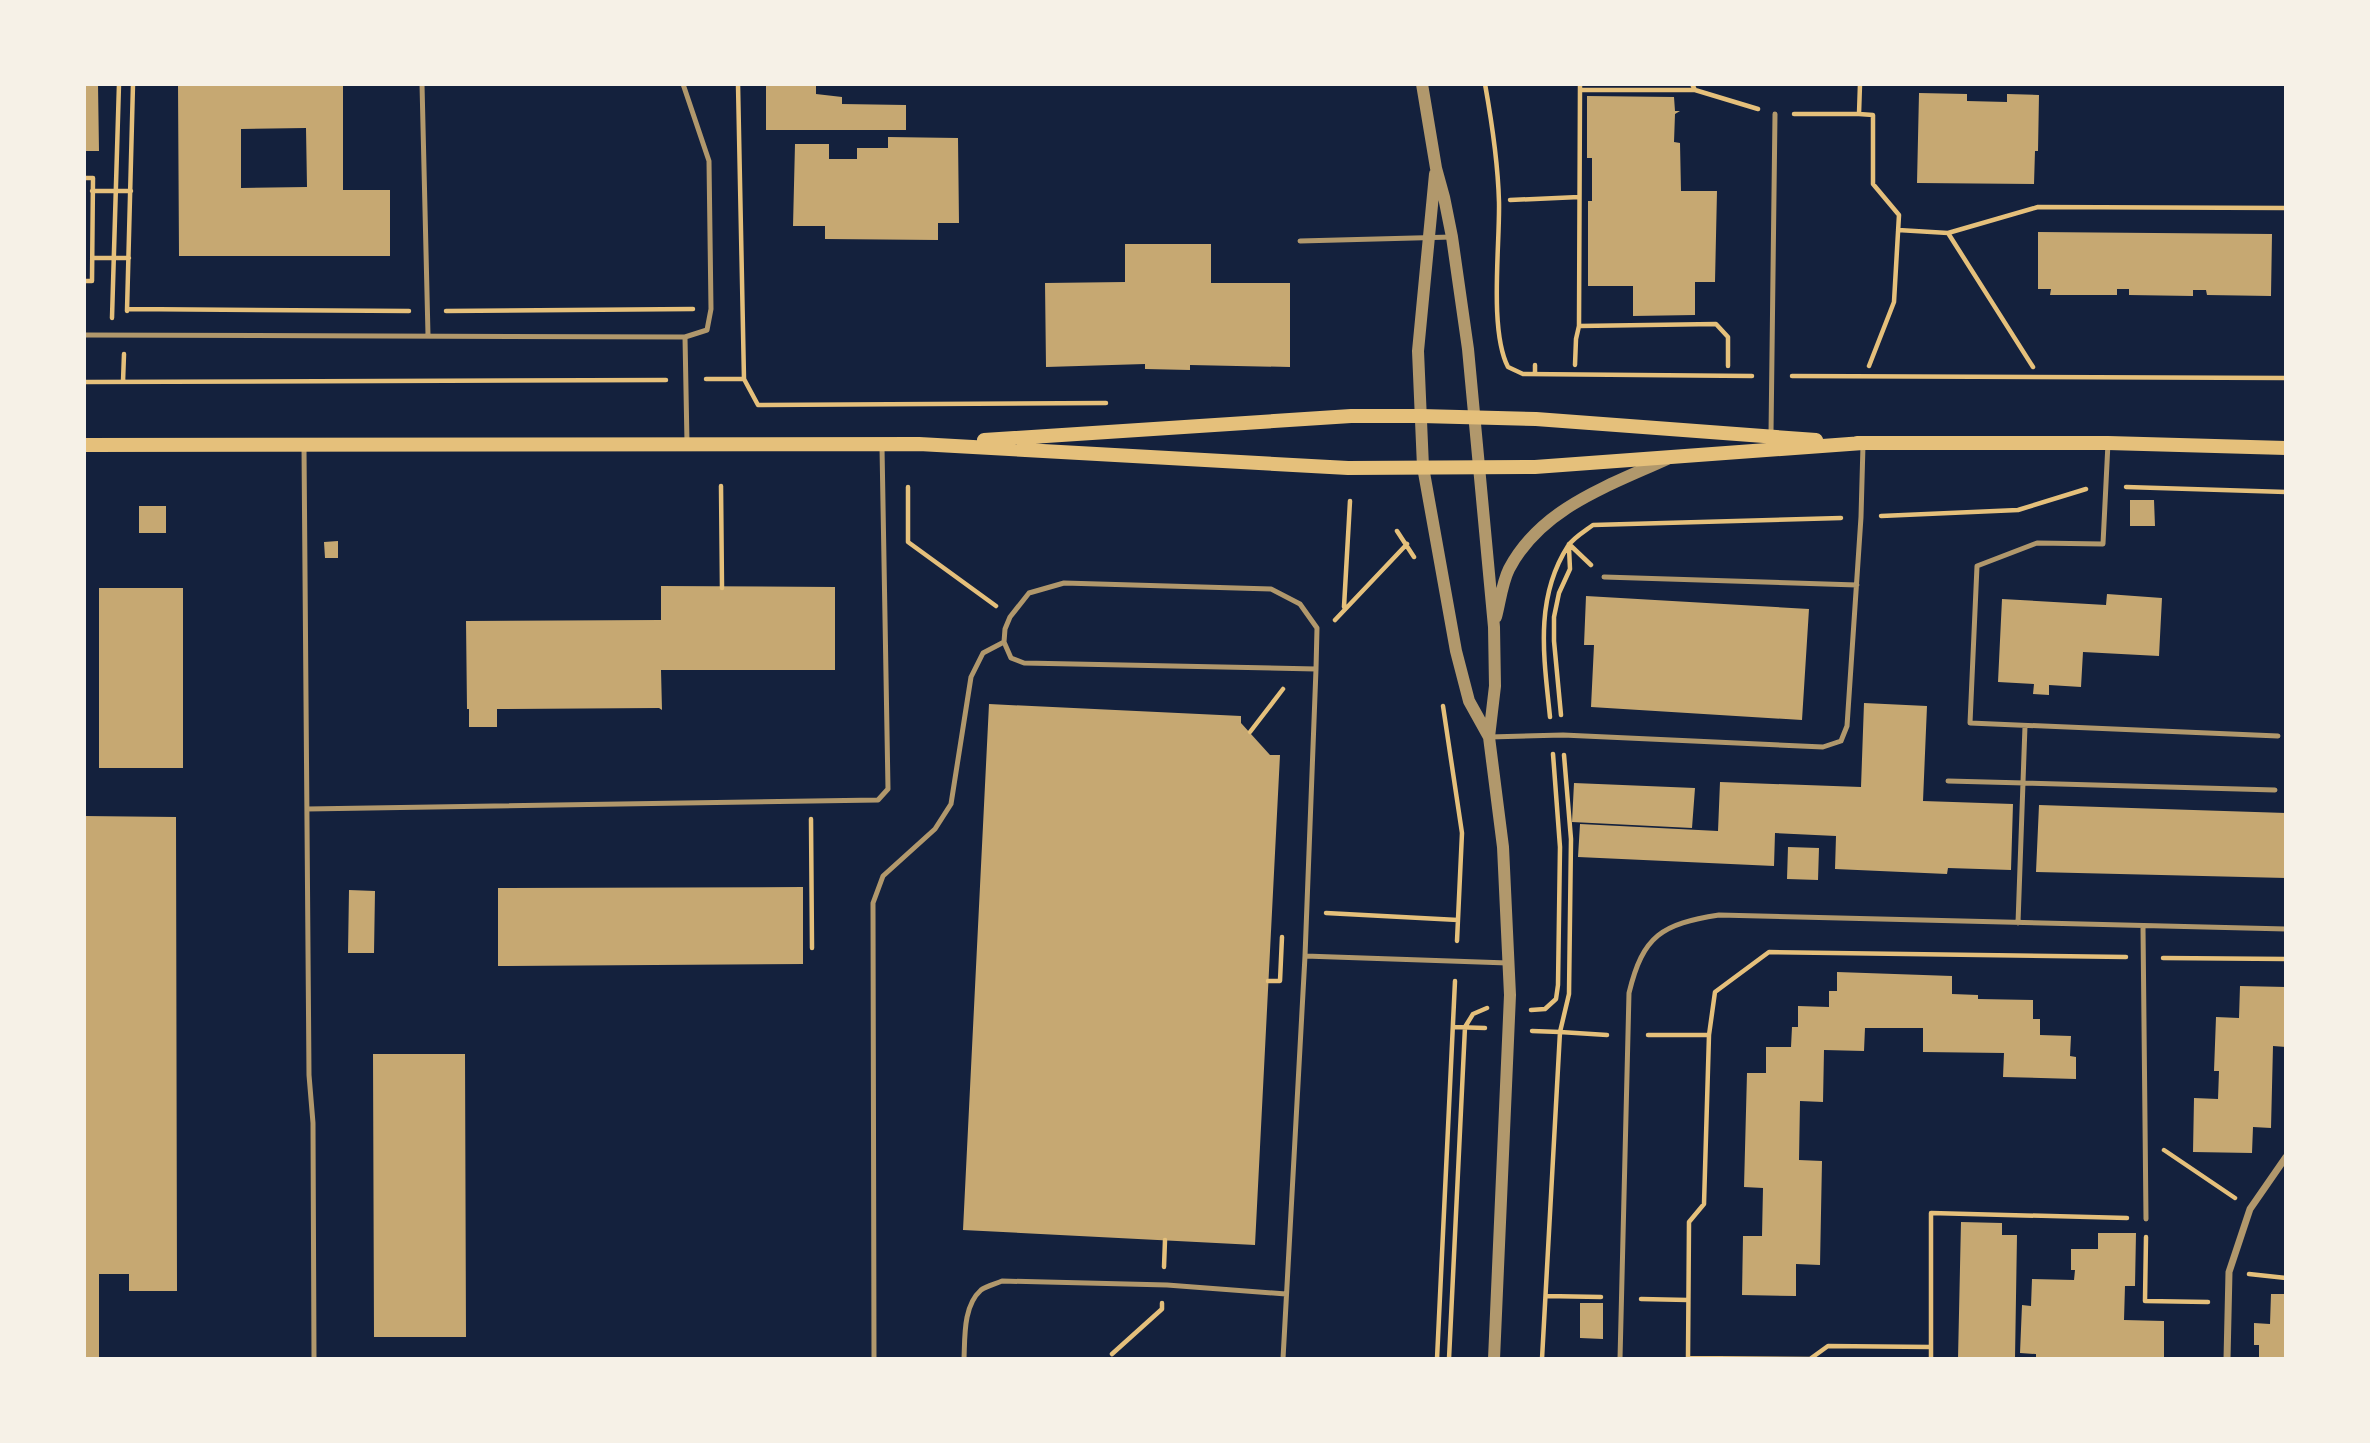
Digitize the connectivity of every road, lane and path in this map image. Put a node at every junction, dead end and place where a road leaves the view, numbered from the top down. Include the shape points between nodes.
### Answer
1 (119, 84) edge
2 (133, 84) edge
3 (422, 84) edge
4 (683, 84) edge
5 (738, 84) edge
6 (1423, 84) edge
7 (1485, 84) edge
8 (1860, 84) edge
9 (1580, 87) edge
10 (1695, 90) dead end
11 (1775, 114) dead end
12 (1436, 168) junction
13 (84, 178) edge
14 (92, 191) junction
15 (117, 191) junction
16 (131, 191) junction
17 (1580, 197) junction
18 (1510, 200) dead end
19 (2286, 208) edge
20 (1898, 230) junction
21 (1948, 233) junction
22 (1452, 237) junction
23 (1429, 238) junction
24 (1300, 241) dead end
25 (93, 258) junction
26 (115, 258) junction
27 (129, 258) junction
28 (84, 281) edge
29 (127, 309) dead end
30 (1580, 326) junction
31 (84, 335) edge
32 (111, 335) junction
33 (428, 335) junction
34 (685, 337) junction
35 (1535, 365) dead end
36 (1575, 365) dead end
37 (1728, 366) dead end
38 (1869, 366) dead end
39 (2034, 367) dead end
40 (1535, 374) junction
41 (1773, 376) junction
42 (2286, 378) edge
43 (744, 379) junction
44 (686, 380) junction
45 (84, 382) edge
46 (1106, 402) dead end
47 (1421, 416) junction
48 (1474, 418) junction
49 (1771, 437) junction
50 (1863, 443) junction
51 (2108, 443) junction
52 (304, 444) junction
53 (688, 444) junction
54 (882, 444) junction
55 (919, 444) junction
56 (84, 445) edge
57 (2286, 448) edge
58 (1667, 459) junction
59 (1423, 467) junction
60 (1479, 467) junction
61 (721, 486) dead end
62 (908, 487) dead end
63 (2106, 489) junction
64 (2286, 492) edge
65 (1350, 501) dead end
66 (1861, 517) junction
67 (1397, 531) dead end
68 (1569, 544) junction
69 (1415, 560) dead end
70 (1604, 577) joint
71 (1857, 585) junction
72 (722, 588) dead end
73 (1344, 608) dead end
74 (1010, 617) junction
75 (1494, 627) junction
76 (1004, 642) junction
77 (1316, 669) junction
78 (1442, 701) dead end
79 (2025, 726) junction
80 (1563, 735) junction
81 (2278, 736) dead end
82 (1489, 737) junction
83 (1948, 781) dead end
84 (2024, 783) junction
85 (2275, 790) dead end
86 (811, 801) junction
87 (307, 809) junction
88 (1306, 912) junction
89 (1458, 920) junction
90 (2018, 923) junction
91 (2143, 926) junction
92 (2286, 929) edge
93 (1282, 935) dead end
94 (812, 948) dead end
95 (1305, 956) junction
96 (2144, 957) junction
97 (2286, 959) edge
98 (1456, 961) junction
99 (1509, 963) junction
100 (1268, 981) dead end
101 (1453, 1027) junction
102 (1509, 1030) junction
103 (1709, 1035) dead end
104 (2146, 1137) junction
105 (2286, 1157) edge
106 (2250, 1209) junction
107 (2146, 1219) junction
108 (2229, 1272) junction
109 (2286, 1278) edge
110 (1286, 1294) junction
111 (1546, 1296) dead end
112 (1566, 1296) dead end
113 (2228, 1303) junction
114 (1931, 1347) junction
115 (1688, 1358) edge
116 (314, 1359) edge
117 (874, 1359) edge
118 (964, 1359) edge
119 (1283, 1359) edge
120 (1437, 1359) edge
121 (1494, 1359) edge
122 (1620, 1359) edge
123 (1931, 1359) edge
124 (2227, 1359) edge

1 - 15 path
2 - 16 path
3 - 33 lane
4 - 34 lane via 709,161 711,309 707,330
5 - 43 path
6 - 12 street
7 - 40 path via 1499,201 1501,348 1508,367
8 - 20 path via 1860,114 1873,114 1873,184 1899,215
9 - 10 path
9 - 17 path
11 - 41 lane
12 - 22 street
12 - 23 street
13 - 14 path via 93,178
14 - 15 path
14 - 25 path
15 - 16 path
15 - 26 path
16 - 27 path
17 - 18 path
17 - 30 path
19 - 21 path via 2038,207
20 - 21 path
20 - 38 path via 1894,303
21 - 39 path
22 - 23 lane
22 - 48 street
23 - 24 lane
23 - 47 street via 1418,351
25 - 26 path
25 - 28 path via 92,281
26 - 27 path
26 - 32 path
27 - 29 path
30 - 36 path
30 - 37 path via 1716,324 1728,337
31 - 32 lane
32 - 33 lane
33 - 34 lane
34 - 44 lane
35 - 40 path
40 - 41 path
41 - 42 path
41 - 49 lane
43 - 44 path
43 - 46 path via 758,405
44 - 45 path
44 - 53 lane
47 - 48 main road
47 - 55 main road via 1351,416
47 - 59 street
48 - 49 main road
48 - 60 street
49 - 50 main road
50 - 51 main road
50 - 58 main road
50 - 66 lane
51 - 57 main road
51 - 63 lane
52 - 53 main road
52 - 56 main road
52 - 87 lane
53 - 54 main road
54 - 55 main road
54 - 86 lane via 888,789 878,800
55 - 59 main road via 1348,468
58 - 60 main road
58 - 75 street via 1593,492 1549,518 1507,572
59 - 60 main road
59 - 82 street via 1456,652 1469,701
60 - 75 street
61 - 72 path
62 - 74 path via 908,542
63 - 64 path
63 - 66 path via 2080,489 2018,510
63 - 79 lane via 2103,544 2037,543 1977,566 1970,723
65 - 73 path
66 - 68 path via 1593,525
66 - 71 lane
67 - 69 path
68 - 70 path
68 - 80 path via 1570,569 1554,617
70 - 71 lane
71 - 80 lane via 1847,726 1841,741 1823,747
74 - 76 lane
74 - 77 lane via 1030,593 1064,583 1271,589 1300,604 1317,628
75 - 82 street via 1495,687
76 - 77 lane via 1012,658 1024,663
76 - 117 lane via 983,653 971,677 951,804 935,829 883,876 873,903
77 - 88 lane
78 - 89 path via 1462,833
79 - 81 lane
79 - 84 lane
80 - 82 lane
80 - 102 path via 1571,839 1569,994 1560,1032
82 - 99 street via 1503,847
83 - 84 lane
84 - 85 lane
84 - 90 lane
86 - 87 lane
86 - 94 path
87 - 116 lane
88 - 89 path
88 - 95 lane
89 - 98 path
90 - 91 lane
90 - 122 lane via 1719,915 1685,920 1658,934 1636,962 1629,993
91 - 92 lane
91 - 96 lane
93 - 100 path via 1280,981
95 - 98 lane
95 - 110 lane
96 - 97 path
96 - 103 path via 1769,952 1715,992
96 - 104 lane
98 - 99 lane
98 - 101 path
99 - 102 street
101 - 102 path
101 - 120 path
102 - 121 street
104 - 106 path
104 - 107 lane
105 - 106 street
106 - 108 street
107 - 113 path via 2145,1301
107 - 114 path via 1931,1213
108 - 109 path
108 - 113 street
110 - 118 lane via 1167,1285 1002,1281 982,1289 972,1303
110 - 119 lane
111 - 112 path
113 - 124 street
114 - 115 path via 1828,1346 1810,1359
114 - 123 path

